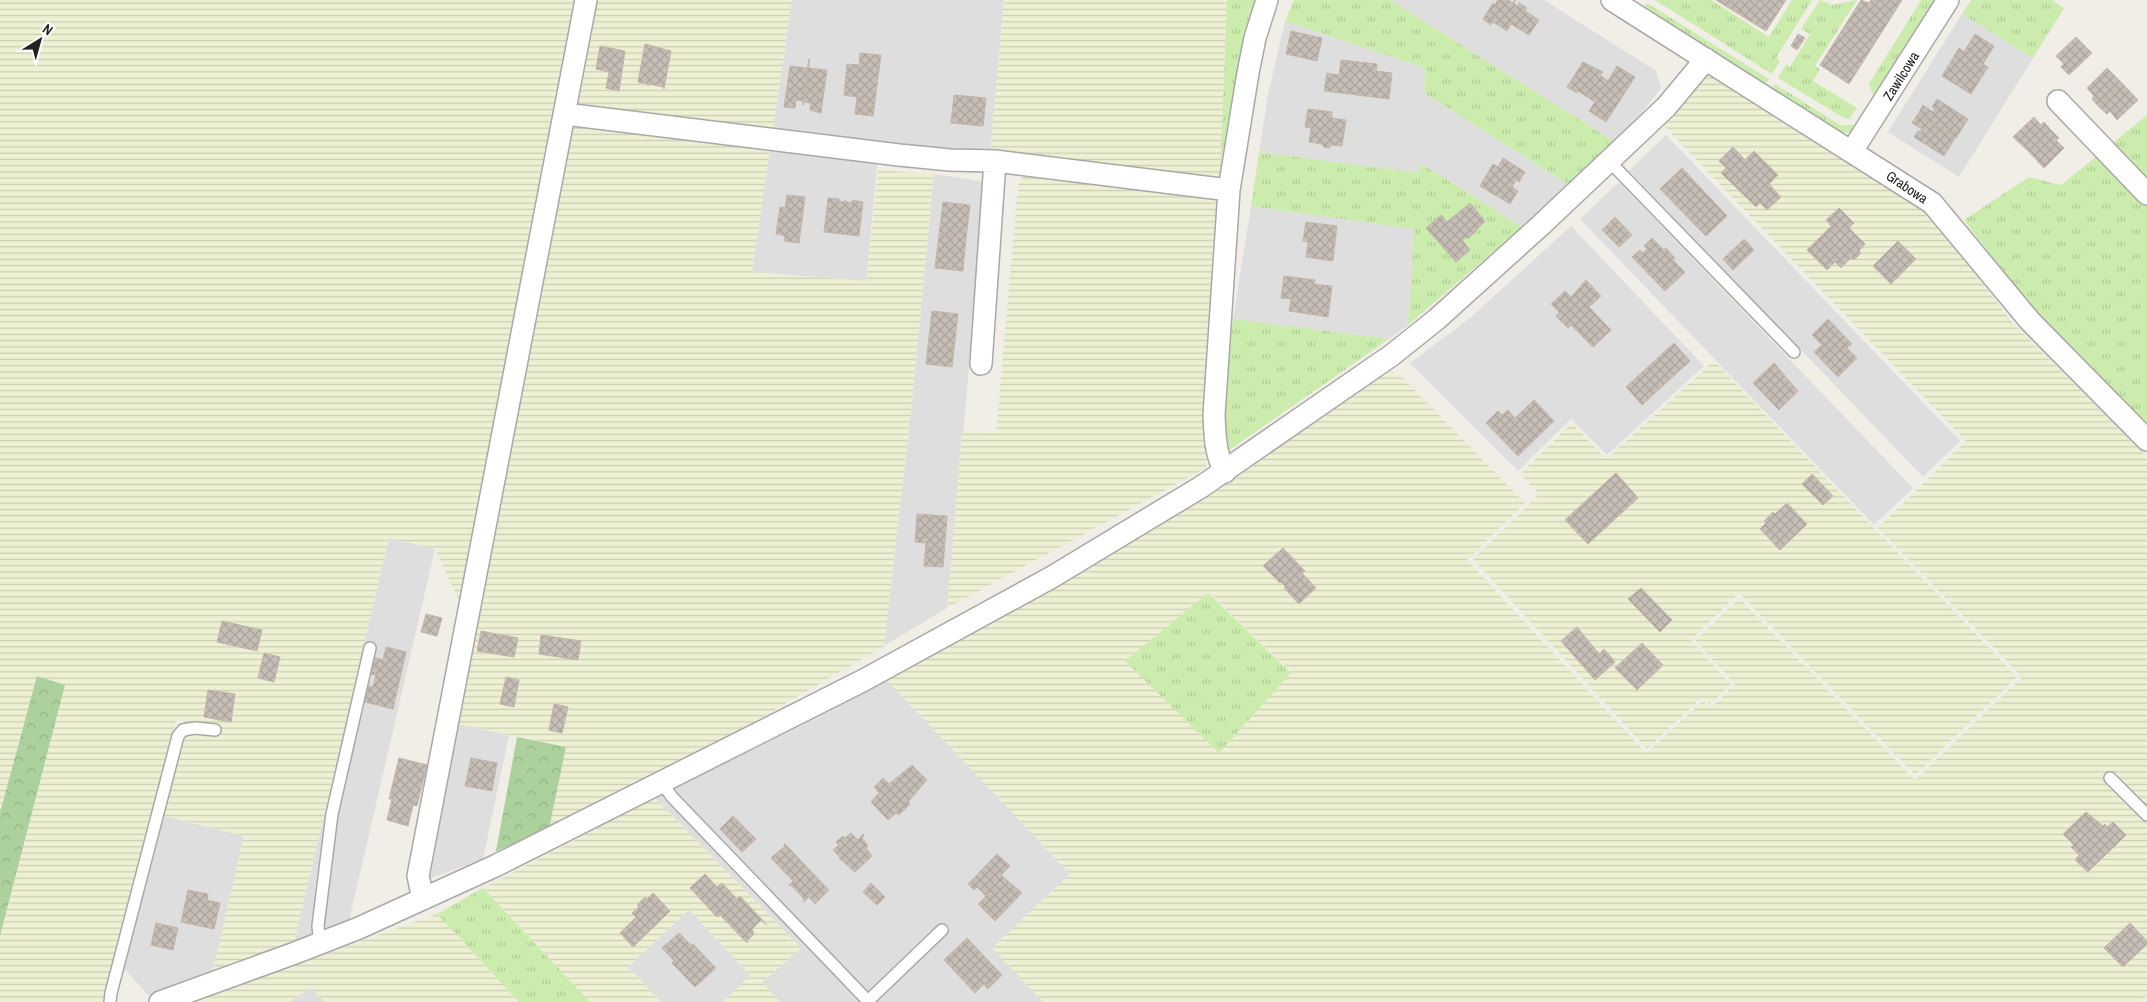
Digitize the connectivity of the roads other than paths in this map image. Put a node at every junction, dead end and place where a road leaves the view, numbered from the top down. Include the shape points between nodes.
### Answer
1 (586, 0) edge
2 (1267, 0) edge
3 (1612, 0) edge
4 (1948, 0) edge
5 (1706, 59) junction
6 (2058, 101) dead end
7 (565, 114) junction
8 (1852, 151) junction
9 (1609, 161) junction
10 (995, 162) junction
11 (1229, 190) junction
12 (2147, 194) edge
13 (1794, 352) dead end
14 (981, 364) dead end
15 (2147, 440) edge
16 (1225, 472) junction
17 (370, 648) dead end
18 (214, 730) dead end
19 (2110, 778) dead end
20 (662, 783) junction
21 (2147, 815) edge
22 (423, 899) junction
23 (942, 930) dead end
24 (320, 943) junction
25 (110, 1002) edge
26 (160, 1002) edge

1 - 7 street
2 - 11 street via 1248,73
3 - 5 street, Grabowa
4 - 8 street, Zawilcowa
5 - 8 street, Grabowa
5 - 9 street via 1666,107
6 - 12 street
7 - 10 street via 942,159
7 - 22 street via 418,876
8 - 15 street, Grabowa via 1936,207 2030,321
9 - 13 lane
9 - 16 street via 1485,277 1416,336
10 - 11 street
10 - 14 street
11 - 16 street via 1214,415 1215,444
16 - 20 street via 1052,577 864,680
17 - 24 lane via 332,814 318,926
18 - 25 lane via 195,728 184,730 178,736
19 - 21 lane
20 - 22 street
20 - 23 lane via 868,1001
22 - 24 street
24 - 26 street

